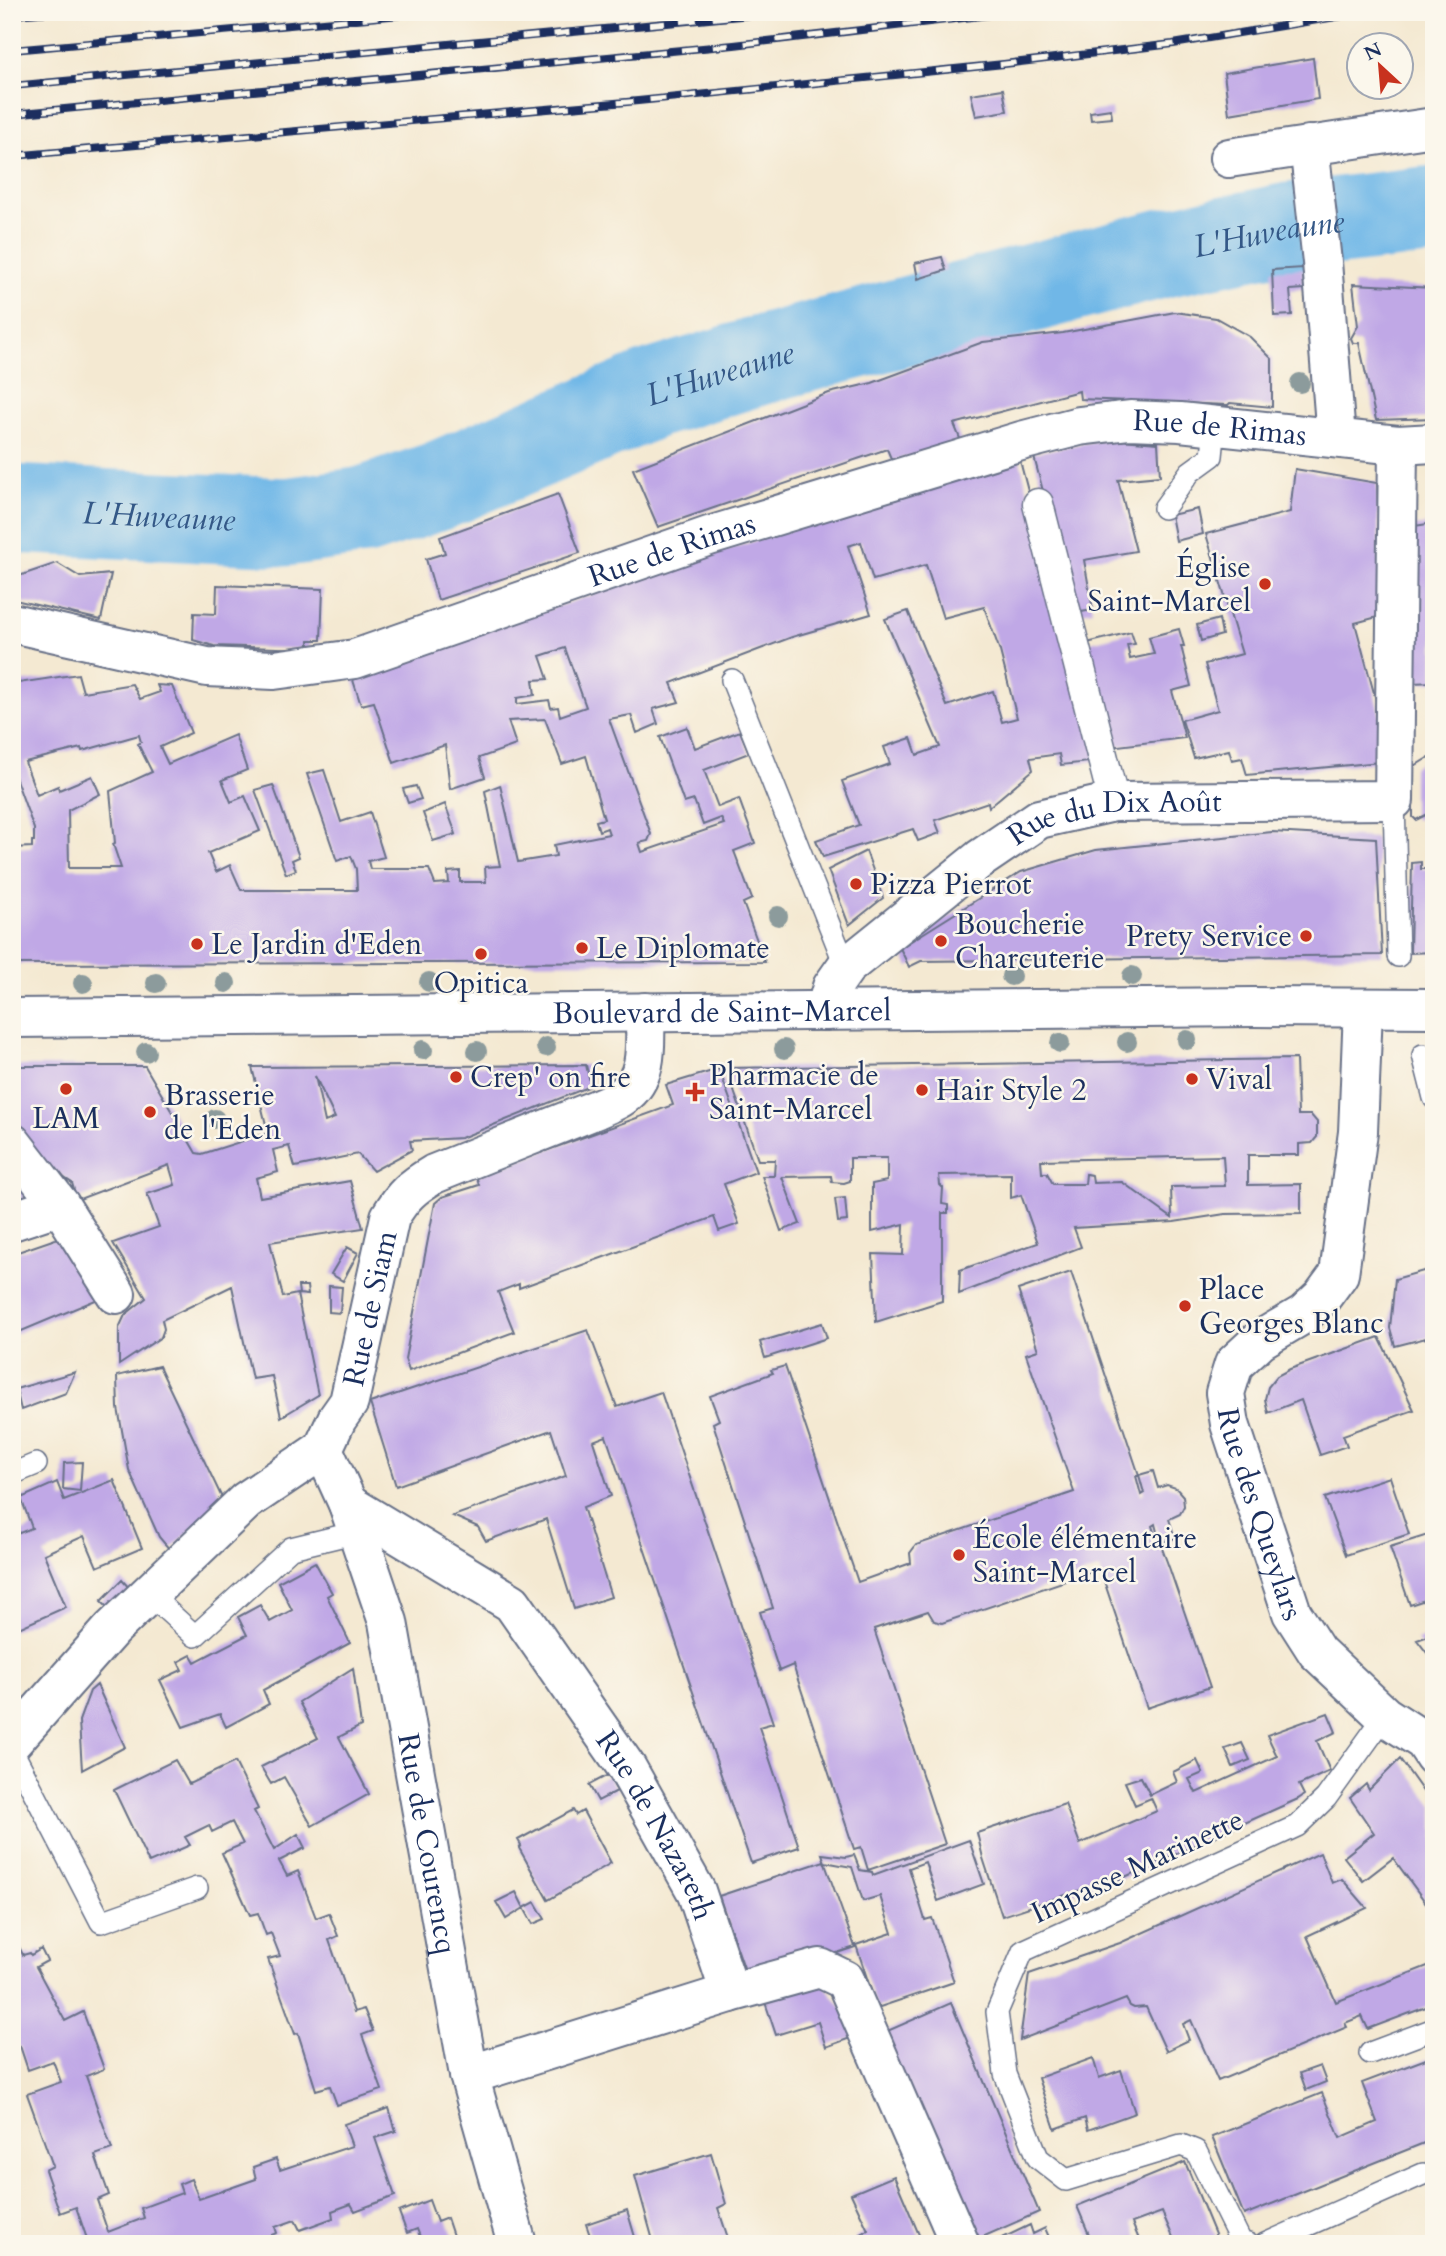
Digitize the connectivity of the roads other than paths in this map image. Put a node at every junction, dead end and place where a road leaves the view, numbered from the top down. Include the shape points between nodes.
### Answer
1 (1434, 127) edge
2 (1229, 158) dead end
3 (1310, 159) junction
4 (1215, 425) junction
5 (1336, 438) junction
6 (1416, 444) edge
7 (1038, 504) dead end
8 (1164, 508) dead end
9 (12, 623) edge
10 (732, 680) dead end
11 (1394, 800) junction
12 (1114, 802) junction
13 (1398, 956) dead end
14 (846, 967) junction
15 (1363, 1009) junction
16 (1434, 1009) edge
17 (825, 1010) junction
18 (645, 1012) junction
19 (12, 1018) edge
20 (1423, 1055) dead end
21 (1434, 1098) edge
22 (12, 1143) edge
23 (60, 1205) junction
24 (12, 1221) edge
25 (116, 1294) dead end
26 (323, 1449) junction
27 (36, 1464) dead end
28 (12, 1474) edge
29 (353, 1518) junction
30 (149, 1594) junction
31 (1385, 1716) junction
32 (12, 1741) edge
33 (12, 1750) edge
34 (1434, 1756) edge
35 (197, 1888) dead end
36 (730, 1993) junction
37 (1434, 2029) edge
38 (1370, 2053) dead end
39 (470, 2075) junction
40 (1423, 2174) dead end
41 (517, 2244) edge
42 (960, 2244) edge
43 (1248, 2244) edge
44 (1265, 2244) edge

1 - 3 street
2 - 3 street
3 - 5 street
4 - 5 street, Rue de Rimas
4 - 8 lane via 1212,456 1189,472
4 - 9 street, Rue de Rimas via 1130,420 1079,426 1021,441 709,536 355,659 274,670 207,667
5 - 6 street, Rue de Rimas
6 - 11 street
7 - 12 street
10 - 14 lane
11 - 12 street, Rue du Dix Août
11 - 13 lane
12 - 14 street, Rue du Dix Août via 1039,819 980,859
14 - 17 street, Rue du Dix Août via 832,987
15 - 16 street, Boulevard de Saint-Marcel
15 - 17 street, Boulevard de Saint-Marcel
15 - 31 street, Rue des Queylars via 1358,1132 1339,1274 1304,1314 1260,1340 1234,1364 1225,1394 1230,1424 1292,1612 1317,1652
17 - 18 street, Boulevard de Saint-Marcel
18 - 19 street, Boulevard de Saint-Marcel
18 - 26 street, Rue de Siam via 644,1065 623,1096 434,1174 402,1197 390,1217 349,1402
20 - 21 lane
22 - 23 street
23 - 24 street
23 - 25 street
26 - 29 street, Rue de Courencq
26 - 30 street via 246,1501
27 - 28 lane
29 - 30 lane via 291,1548 195,1636
29 - 36 street, Rue de Nazareth via 512,1604 627,1768 696,1891
29 - 39 street, Rue de Courencq via 388,1622
30 - 32 street
31 - 34 street, Rue des Queylars via 1424,1741
31 - 43 lane, Impasse Marinette via 1326,1798 1297,1826 1023,1951 997,2012 1005,2074 1038,2158 1066,2180 1181,2145 1196,2151 1241,2242
33 - 35 lane via 102,1922
36 - 39 street
36 - 42 street via 820,1968 845,1980
37 - 38 lane
39 - 41 street, Rue de Courencq
40 - 44 lane

